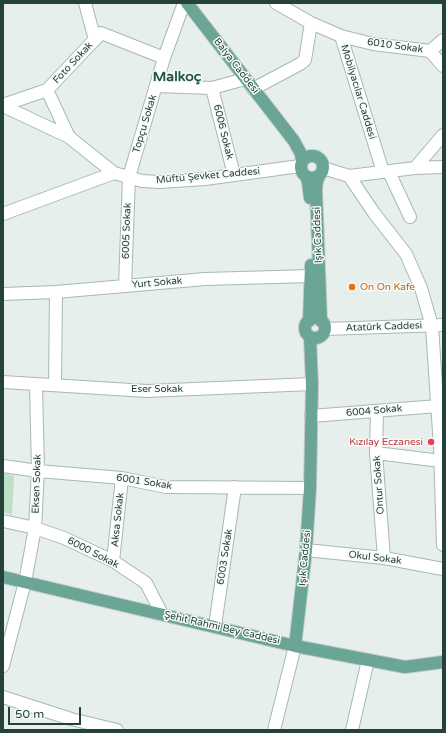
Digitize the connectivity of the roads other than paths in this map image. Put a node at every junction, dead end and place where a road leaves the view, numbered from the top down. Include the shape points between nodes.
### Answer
1 (85, 3) edge
2 (186, 3) edge
3 (278, 3) edge
4 (311, 23) junction
5 (341, 36) junction
6 (95, 40) junction
7 (443, 40) edge
8 (430, 51) junction
9 (164, 58) junction
10 (443, 66) edge
11 (245, 79) junction
12 (156, 86) junction
13 (212, 88) junction
14 (253, 89) junction
15 (47, 90) junction
16 (3, 105) edge
17 (285, 130) junction
18 (443, 135) edge
19 (69, 137) junction
20 (317, 157) junction
21 (443, 167) edge
22 (303, 168) junction
23 (415, 168) junction
24 (321, 171) junction
25 (386, 172) junction
26 (114, 173) junction
27 (234, 175) junction
28 (349, 176) junction
29 (129, 177) junction
30 (3, 214) edge
31 (410, 217) dead end
32 (311, 276) junction
33 (125, 286) junction
34 (56, 292) junction
35 (3, 294) edge
36 (309, 321) junction
37 (438, 326) edge
38 (323, 328) junction
39 (310, 337) junction
40 (3, 382) edge
41 (36, 384) junction
42 (312, 384) junction
43 (55, 385) junction
44 (439, 402) edge
45 (377, 411) junction
46 (311, 416) junction
47 (376, 453) junction
48 (440, 461) junction
49 (3, 466) edge
50 (38, 471) junction
51 (122, 478) junction
52 (235, 487) junction
53 (310, 488) junction
54 (3, 521) edge
55 (35, 528) junction
56 (443, 545) edge
57 (306, 550) junction
58 (384, 558) junction
59 (113, 561) junction
60 (443, 569) edge
61 (3, 577) edge
62 (24, 582) junction
63 (162, 614) junction
64 (215, 626) junction
65 (295, 646) junction
66 (368, 660) junction
67 (443, 662) edge
68 (3, 666) edge
69 (3, 697) edge
70 (70, 725) edge
71 (117, 730) edge
72 (274, 730) edge
73 (352, 730) edge

1 - 6 street
2 - 9 street, Topçu Sokak
2 - 11 main road, Balya Caddesi
3 - 4 street, Mobilyacılar Caddesi
4 - 5 street, Mobilyacılar Caddesi
4 - 14 street via 306,60
5 - 8 street, 6010 Sokak via 373,44
5 - 25 street, Mobilyacılar Caddesi
6 - 9 street, Foto Sokak via 101,33
6 - 15 street, Foto Sokak
7 - 8 street
8 - 10 street, 6010 Sokak
9 - 12 street, Topçu Sokak
11 - 13 street
11 - 14 main road, Balya Caddesi
12 - 13 street
12 - 29 street, Topçu Sokak
13 - 27 street, 6006 Sokak
14 - 17 main road, Balya Caddesi
15 - 16 street, Foto Sokak
15 - 19 street
16 - 19 street
17 - 20 main road, Balya Caddesi
17 - 22 main road, Balya Caddesi via 299,149
18 - 23 street
19 - 26 street
20 - 22 main road, Müftü Şevket Caddesi via 310,155
20 - 24 main road via 322,161
21 - 23 street, Müftü Şevket Caddesi
22 - 24 main road, Müftü Şevket Caddesi via 315,178
22 - 27 street, Müftü Şevket Caddesi
22 - 32 main road, Işık Caddesi via 309,189
23 - 25 street, Müftü Şevket Caddesi
24 - 28 street, Müftü Şevket Caddesi
24 - 38 main road, Işık Caddesi via 316,188
25 - 28 street, Müftü Şevket Caddesi
25 - 31 street, Mobilyacılar Caddesi
26 - 29 street, Müftü Şevket Caddesi
26 - 30 street
27 - 29 street, Müftü Şevket Caddesi via 160,182
28 - 37 street via 406,254
29 - 33 street, 6005 Sokak
32 - 33 street, Yurt Sokak via 205,278
32 - 36 main road, Işık Caddesi
33 - 34 street, Yurt Sokak
34 - 35 street, Yurt Sokak
34 - 43 street
36 - 38 main road via 315,319
36 - 39 main road, Işık Caddesi via 305,329
37 - 38 street, Atatürk Caddesi
37 - 44 street
38 - 39 main road via 316,338
38 - 42 main road, Işık Caddesi
39 - 42 main road, Işık Caddesi
40 - 41 street, Eser Sokak
41 - 43 street, Eser Sokak
41 - 50 street, Eksen Sokak
42 - 43 street, Eser Sokak via 147,391
42 - 46 main road, Işık Caddesi
44 - 45 street, 6004 Sokak
44 - 48 street
45 - 46 street, 6004 Sokak
45 - 47 street, Ontur Sokak
46 - 53 main road, Işık Caddesi
47 - 48 street
47 - 58 street, Ontur Sokak
48 - 56 street
49 - 50 street, 6001 Sokak
50 - 51 street, 6001 Sokak
50 - 55 street, Eksen Sokak
51 - 52 street, 6001 Sokak via 166,487
51 - 59 street, Aksa Sokak
52 - 53 street, 6001 Sokak
52 - 64 street, 6003 Sokak
53 - 57 main road, Işık Caddesi
54 - 55 street, 6000 Sokak
55 - 59 street, 6000 Sokak via 64,538
55 - 62 street, Eksen Sokak
57 - 58 street, Okul Sokak
57 - 65 main road, Işık Caddesi
58 - 60 street, Okul Sokak
59 - 63 street, 6000 Sokak via 146,583
61 - 62 main road, Şehit Rahmi Bey Caddesi
62 - 63 main road, Şehit Rahmi Bey Caddesi
62 - 68 street, Eksen Sokak
63 - 64 main road, Şehit Rahmi Bey Caddesi
64 - 65 main road, Şehit Rahmi Bey Caddesi
65 - 66 main road, Şehit Rahmi Bey Caddesi
65 - 72 street, Işık Caddesi
66 - 67 main road, Şehit Rahmi Bey Caddesi via 405,667
66 - 73 street
69 - 70 street
70 - 71 street

